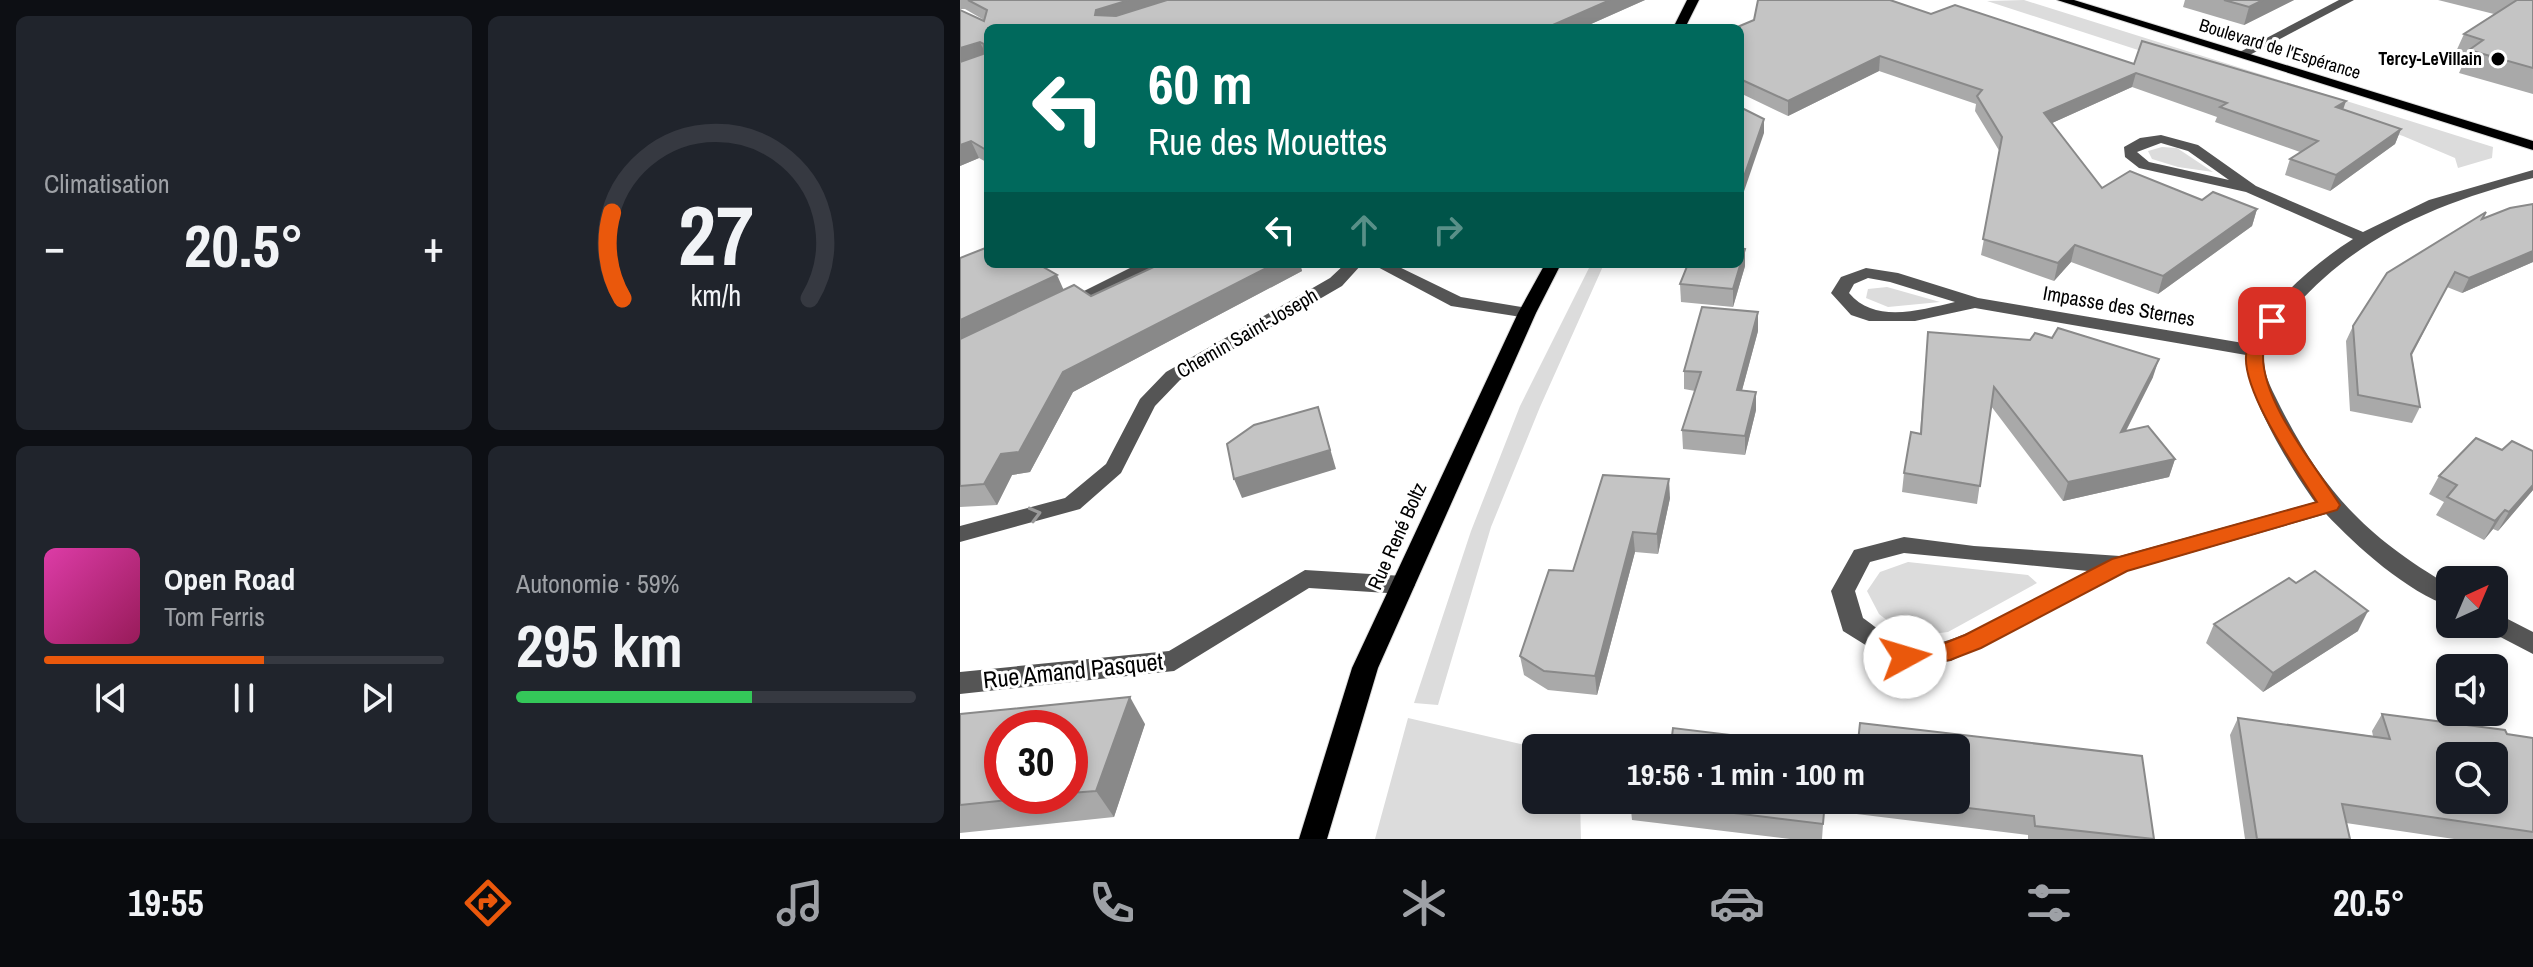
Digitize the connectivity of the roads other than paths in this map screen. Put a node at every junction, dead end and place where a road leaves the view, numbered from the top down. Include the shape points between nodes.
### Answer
1 (1693, 0) edge
2 (2063, 0) edge
3 (2348, 0) edge
4 (1681, 24) edge
5 (2240, 55) junction
6 (2533, 146) edge
7 (2533, 174) edge
8 (2251, 189) junction
9 (2362, 237) junction
10 (1143, 268) edge
11 (1350, 268) edge
12 (1388, 268) edge
13 (1551, 268) edge
14 (1975, 303) junction
15 (1527, 313) junction
16 (1042, 316) edge
17 (2255, 351) junction
18 (2330, 505) junction
19 (960, 534) edge
20 (2120, 565) junction
21 (1403, 585) junction
22 (2436, 588) edge
23 (2508, 630) edge
24 (2533, 644) edge
25 (960, 683) edge
26 (1313, 839) edge

1 - 4 main road
2 - 5 main road, Boulevard de l'Espérance
3 - 5 street
5 - 6 main road, Boulevard de l'Espérance
7 - 9 street via 2434,203
8 - 8 street via 2182,142 2149,139 2129,150 2144,165
8 - 9 street
9 - 17 street via 2322,267 2272,321
10 - 16 street
19 -> 11 street, Chemin Saint-Joseph via 1072,504 1114,468 1147,403 1173,376 1336,282
12 - 15 street via 1457,302
13 - 15 main road, Rue René Boltz
14 - 14 street, Impasse des Sternes via 1866,273 1847,281 1840,293 1860,312 1881,317
14 - 17 street, Impasse des Sternes
15 - 21 main road, Rue René Boltz
17 - 18 street via 2264,394 2289,445
18 - 20 street
18 - 22 street via 2379,549
20 - 20 street via 1942,654 1905,657 1852,624 1843,591 1862,556 1904,545
21 - 25 street, Rue Amand Pasquet via 1305,579 1174,661
21 - 26 main road, Rue René Boltz via 1365,668
23 - 24 street

